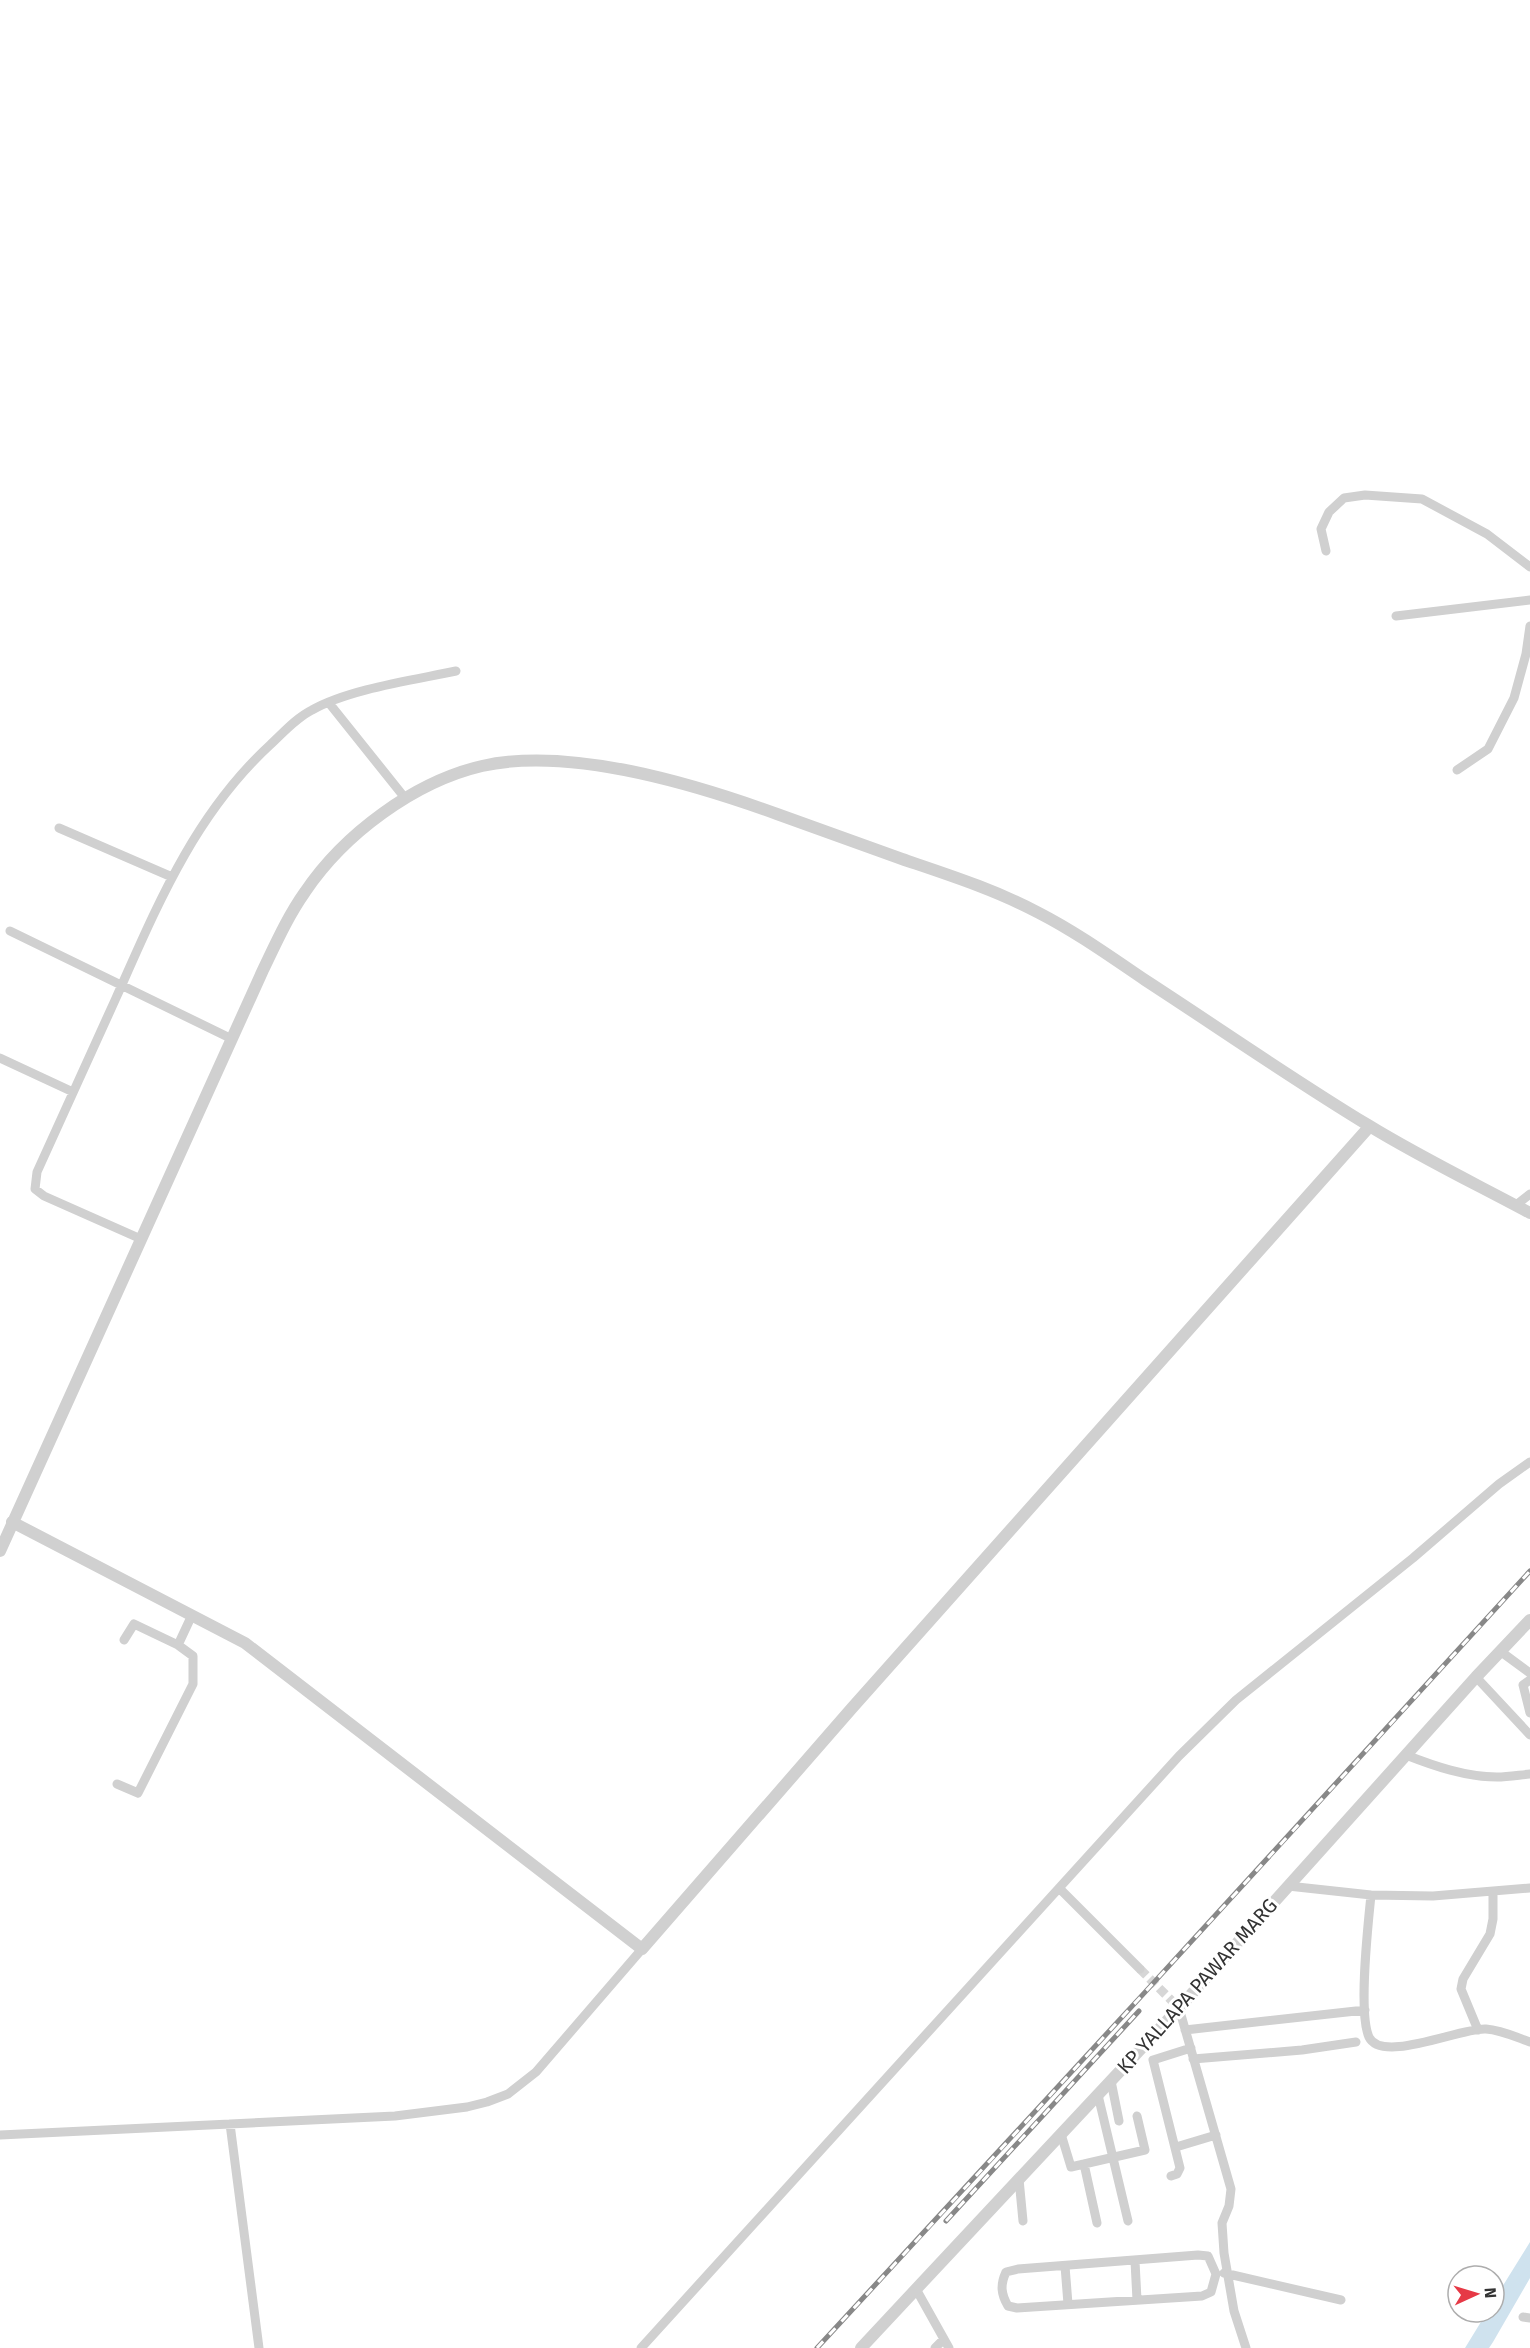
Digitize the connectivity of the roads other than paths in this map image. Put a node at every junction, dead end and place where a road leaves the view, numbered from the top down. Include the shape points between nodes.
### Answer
1 (1326, 551) dead end
2 (1530, 567) edge
3 (1530, 600) edge
4 (1396, 616) dead end
5 (1530, 626) edge
6 (456, 670) dead end
7 (329, 703) junction
8 (1457, 770) dead end
9 (405, 798) junction
10 (59, 828) dead end
11 (172, 877) junction
12 (10, 931) dead end
13 (122, 986) junction
14 (232, 1039) junction
15 (0, 1058) edge
16 (73, 1092) junction
17 (1370, 1126) junction
18 (1530, 1194) edge
19 (1516, 1205) junction
20 (1530, 1213) edge
21 (141, 1239) junction
22 (1530, 1462) edge
23 (12, 1522) junction
24 (0, 1551) edge
25 (192, 1615) junction
26 (1530, 1620) edge
27 (124, 1640) dead end
28 (178, 1645) junction
29 (1500, 1651) junction
30 (1530, 1673) edge
31 (1476, 1677) junction
32 (1530, 1680) edge
33 (1530, 1713) edge
34 (1530, 1735) edge
35 (1406, 1755) junction
36 (1530, 1774) edge
37 (117, 1784) dead end
38 (1288, 1886) junction
39 (1059, 1888) junction
40 (1530, 1888) edge
41 (1493, 1892) junction
42 (1371, 1896) junction
43 (642, 1949) junction
44 (1140, 1969) tunnel mouth
45 (1179, 2008) junction
46 (1365, 2010) junction
47 (1185, 2030) junction
48 (1478, 2030) junction
49 (1356, 2042) dead end
50 (1530, 2042) edge
51 (1191, 2048) junction
52 (1193, 2059) junction
53 (1110, 2081) junction
54 (1098, 2095) junction
55 (1137, 2116) dead end
56 (1119, 2121) dead end
57 (230, 2124) junction
58 (1061, 2134) junction
59 (0, 2135) edge
60 (1216, 2135) junction
61 (1176, 2147) junction
62 (1113, 2157) junction
63 (1084, 2164) junction
64 (1171, 2176) dead end
65 (1019, 2179) junction
66 (1023, 2221) dead end
67 (1128, 2221) dead end
68 (1097, 2223) dead end
69 (1135, 2261) junction
70 (1065, 2266) junction
71 (1227, 2273) junction
72 (1215, 2274) junction
73 (916, 2289) junction
74 (1137, 2300) junction
75 (1341, 2300) dead end
76 (1068, 2304) junction
77 (944, 2339) junction
78 (259, 2348) edge
79 (641, 2348) edge
80 (861, 2348) edge
81 (935, 2348) edge
82 (949, 2348) edge
83 (1246, 2348) edge

1 - 2 street via 1321,529 1329,512 1344,498 1365,495 1422,499 1486,534
3 - 4 street
5 - 8 street via 1514,698 1488,749
6 - 7 street
7 - 9 street
7 - 11 street via 292,724 259,755 201,825
9 - 14 street via 337,854 306,889
9 - 17 street via 479,767 523,760 601,766 735,799 948,874 1043,915
10 - 11 street
11 - 13 street
12 - 13 street
13 - 14 street
13 - 16 street
14 - 21 street
15 - 16 street
16 - 21 street via 37,1172 35,1189 44,1197
17 - 19 street
17 - 43 street
18 - 19 street
19 - 20 street
21 - 23 street
22 - 39 street via 1236,1700 1179,1756
23 - 24 street
23 - 25 street
25 - 28 street
25 - 43 street via 244,1643
26 - 29 street, KP YALLAPA PAWAR MARG
27 - 28 street via 134,1624
28 - 37 street via 193,1656 193,1684 138,1793
29 - 30 street
29 - 31 street, KP YALLAPA PAWAR MARG
31 - 34 street
31 - 35 street, KP YALLAPA PAWAR MARG
32 - 33 street via 1523,1686
35 - 36 street via 1464,1772 1497,1777
35 - 38 street, KP YALLAPA PAWAR MARG
38 - 42 street
38 - 45 street, KP YALLAPA PAWAR MARG
39 - 44 street
39 - 79 street
40 - 41 street
41 - 42 street
41 - 48 street via 1490,1934 1461,1989
42 - 46 street
43 - 57 street via 537,2072 508,2094 467,2107 395,2116
45 - 47 street
45 - 53 street, KP YALLAPA PAWAR MARG
46 - 47 street
46 - 48 street via 1370,2038 1380,2047
47 - 51 street
48 - 50 street via 1501,2032
49 - 52 street
51 - 52 street
51 - 61 street via 1153,2060
52 - 60 street
53 - 54 street, KP YALLAPA PAWAR MARG
53 - 56 street
54 - 58 street, KP YALLAPA PAWAR MARG
54 - 62 street
55 - 62 street via 1145,2150
57 - 59 street
57 - 78 street
58 - 63 street via 1071,2167
58 - 65 street, KP YALLAPA PAWAR MARG
60 - 61 street
60 - 71 street via 1231,2189 1222,2223
61 - 64 street via 1180,2172
62 - 63 street
62 - 67 street
63 - 68 street
65 - 66 street
65 - 73 street, KP YALLAPA PAWAR MARG
69 - 70 street
69 - 72 street via 1208,2256
69 - 74 street
70 - 76 street
70 - 76 street via 1006,2272 1002,2295 1008,2306 1017,2308
71 - 72 street
71 - 75 street
71 - 83 street
72 - 74 street via 1211,2292 1202,2296
73 - 77 street
73 - 80 street, KP YALLAPA PAWAR MARG
74 - 76 street
77 - 81 street
77 - 82 street

